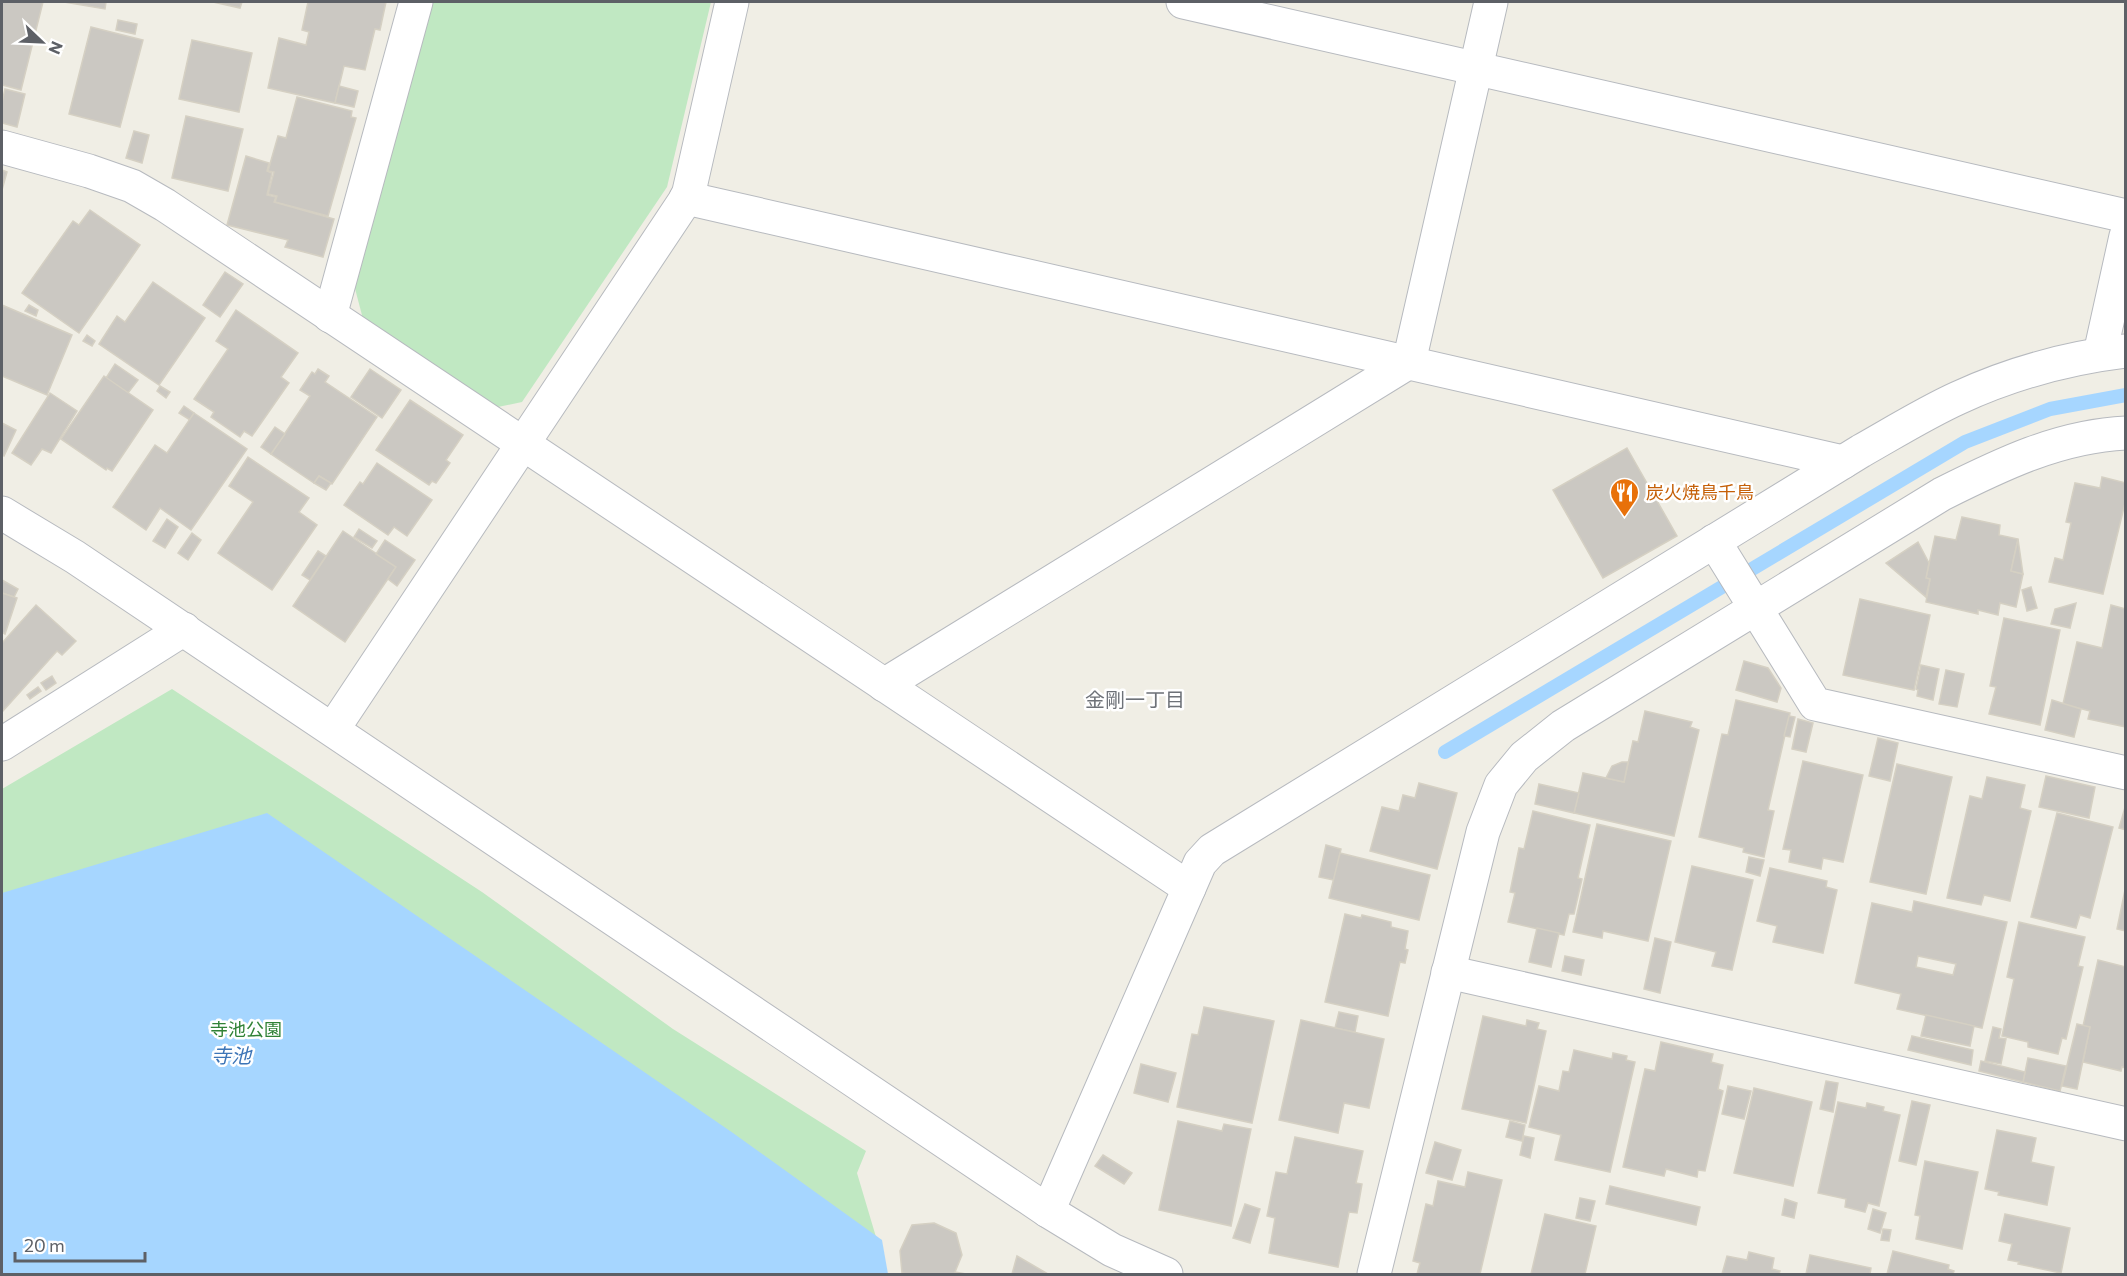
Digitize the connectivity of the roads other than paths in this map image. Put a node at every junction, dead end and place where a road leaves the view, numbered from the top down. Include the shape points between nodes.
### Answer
1 (416, 2) edge
2 (732, 2) edge
3 (1183, 2) edge
4 (1491, 2) edge
5 (1476, 68) junction
6 (2, 147) edge
7 (687, 198) junction
8 (2126, 216) edge
9 (2126, 236) edge
10 (330, 316) junction
11 (2113, 353) edge
12 (1409, 362) junction
13 (2126, 433) edge
14 (523, 444) junction
15 (1843, 462) junction
16 (2, 513) edge
17 (1719, 549) junction
18 (1751, 599) junction
19 (184, 629) junction
20 (884, 685) junction
21 (333, 729) junction
22 (2, 744) edge
23 (2126, 773) edge
24 (1189, 888) junction
25 (1448, 972) junction
26 (2126, 1124) edge
27 (1048, 1211) junction
28 (1166, 1275) edge
29 (1374, 1275) edge

1 - 10 street
2 - 7 street
3 - 5 street
4 - 5 street
5 - 8 street
5 - 12 street
6 - 10 street via 132,186
7 - 12 street
7 - 14 street
9 - 11 street
10 - 14 street
11 - 15 street via 2021,372 1958,398
12 - 15 street
12 - 20 street
13 - 18 street via 2099,434 2044,448 1997,466
14 - 20 street
14 - 21 street
15 - 17 street
16 - 19 street
17 - 18 street
17 - 24 street via 1212,850 1200,863
18 - 23 street via 1815,704
18 - 25 street via 1563,726 1524,757 1501,785 1483,832
19 - 21 street
19 - 22 street
20 - 24 street
21 - 27 street
24 - 27 street
25 - 26 street
25 - 29 street
27 - 28 street via 1112,1250

